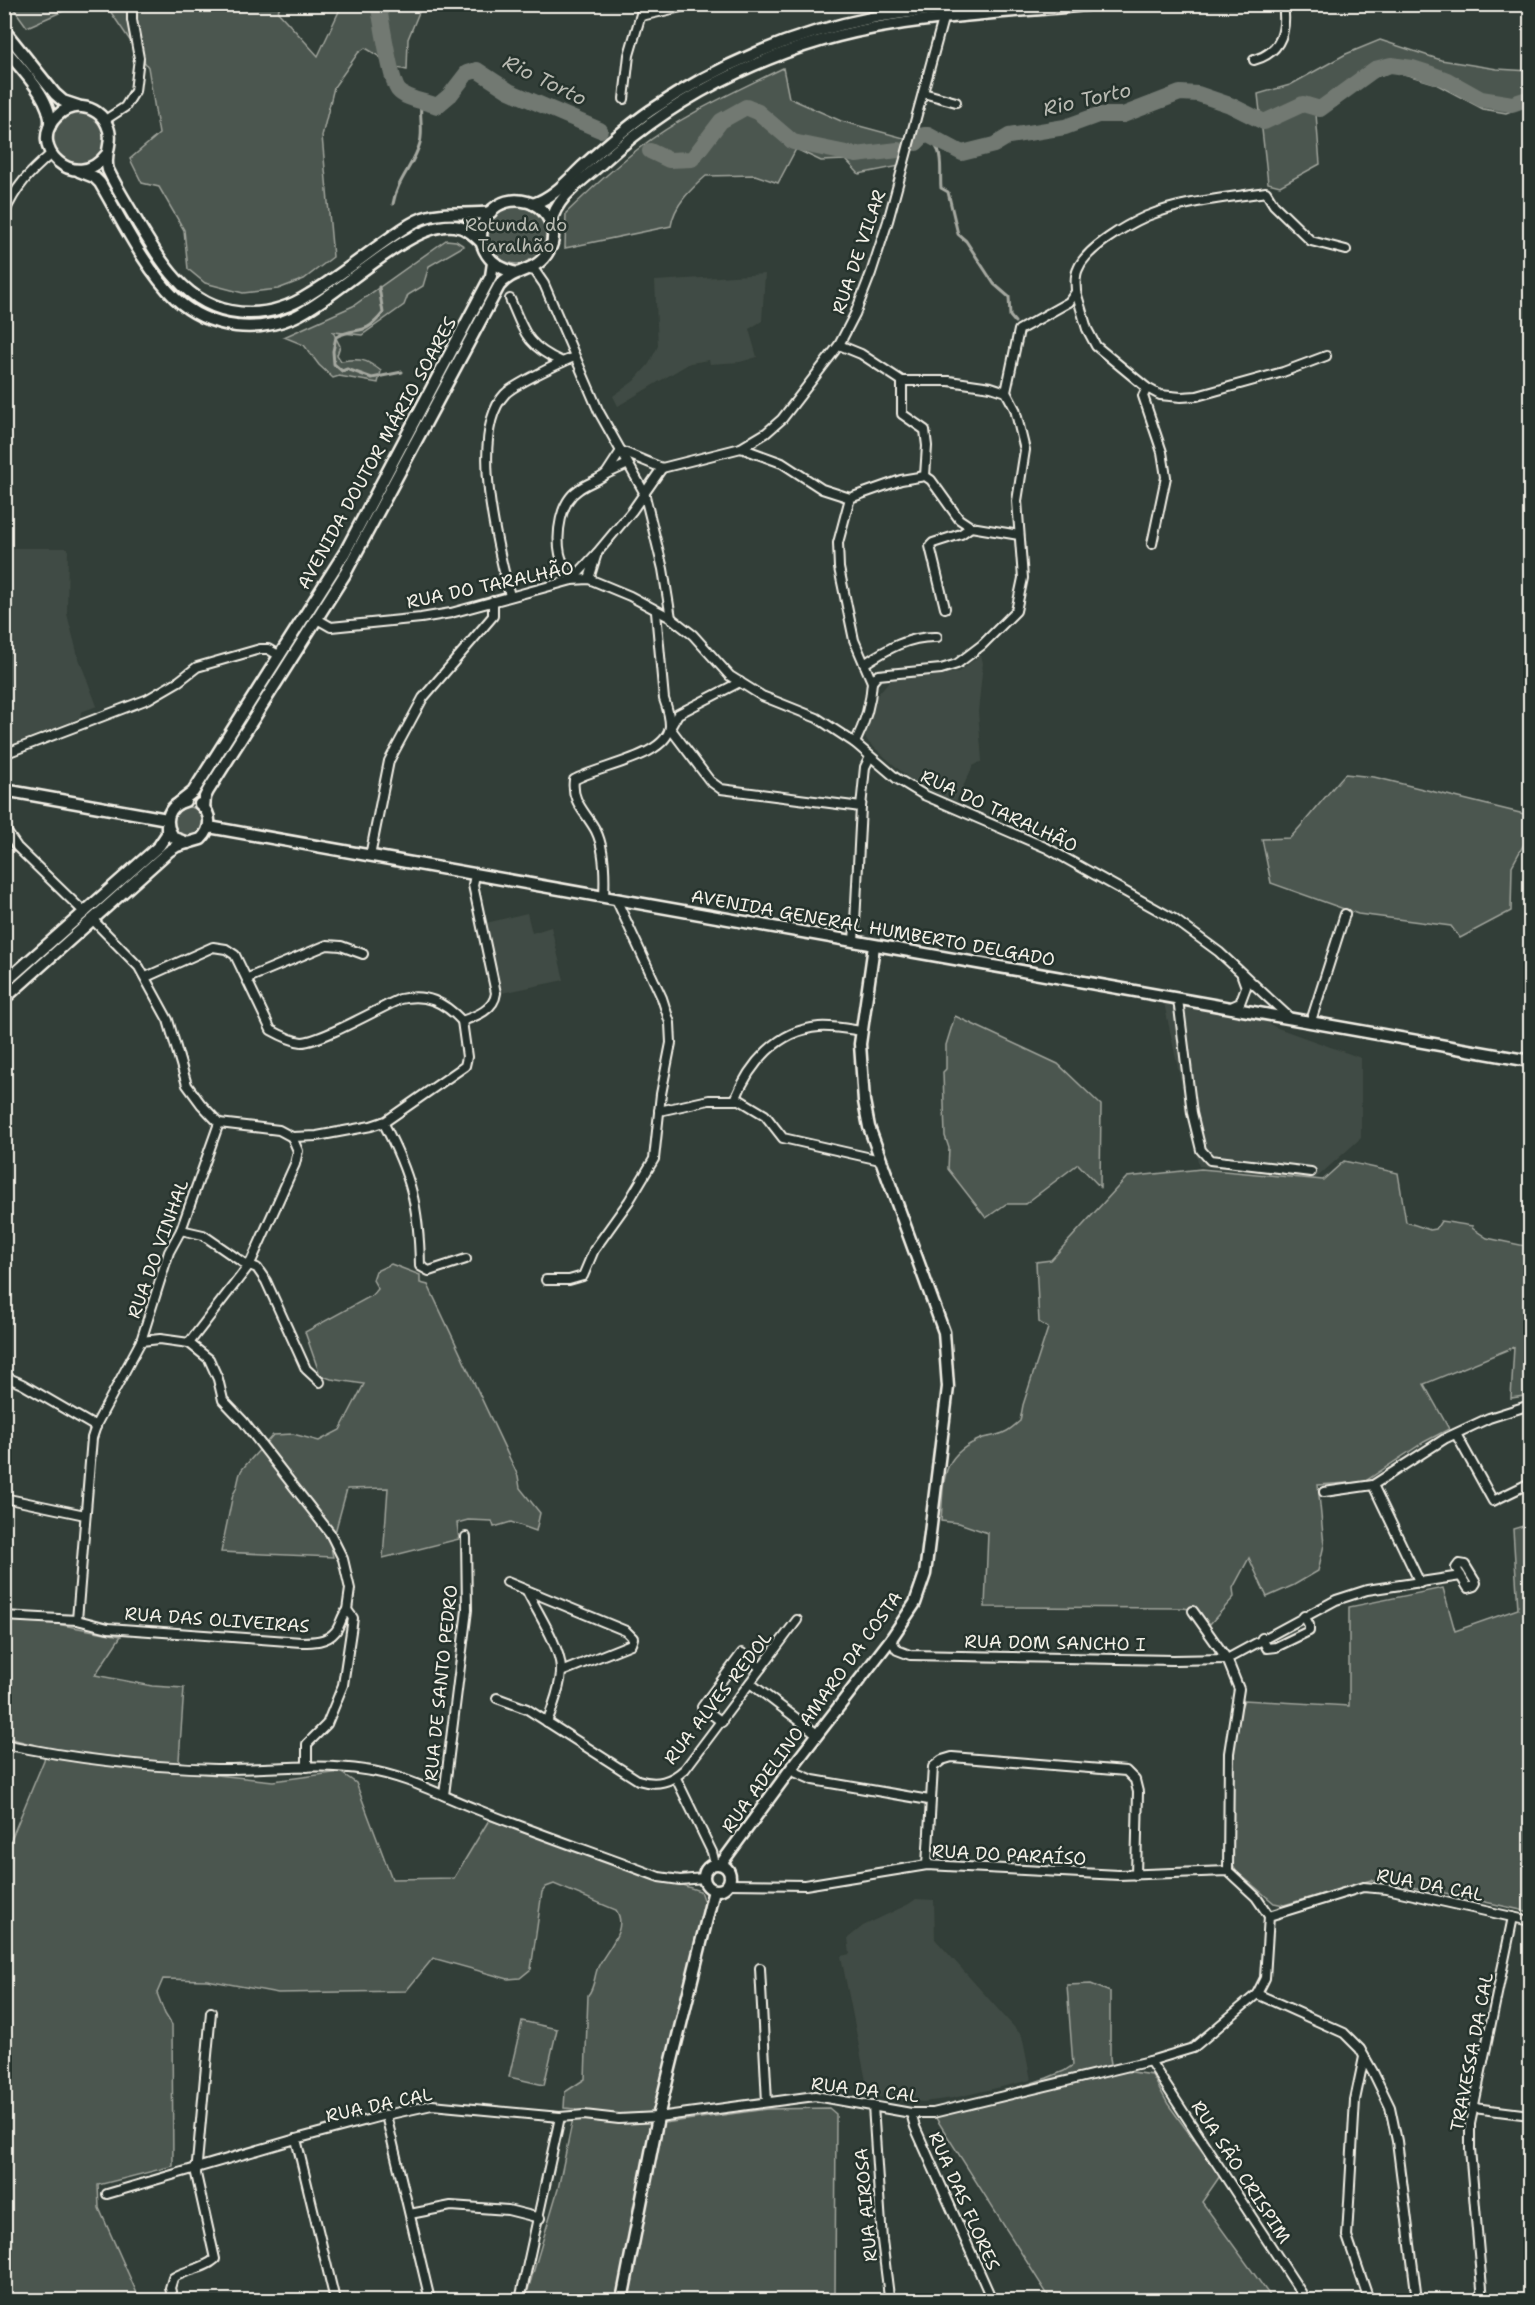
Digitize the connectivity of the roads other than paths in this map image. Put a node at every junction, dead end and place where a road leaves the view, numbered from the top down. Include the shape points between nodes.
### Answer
1 (132, 4) edge
2 (644, 4) edge
3 (695, 4) edge
4 (984, 4) edge
5 (1096, 4) edge
6 (1283, 4) edge
7 (942, 11) edge
8 (641, 16) junction
9 (4, 30) edge
10 (4, 48) edge
11 (1254, 60) dead end
12 (922, 93) junction
13 (624, 99) dead end
14 (956, 102) dead end
15 (78, 106) junction
16 (105, 120) junction
17 (50, 127) junction
18 (51, 154) junction
19 (106, 154) junction
20 (76, 170) junction
21 (533, 204) junction
22 (490, 212) junction
23 (4, 214) edge
24 (551, 223) junction
25 (481, 242) junction
26 (1346, 250) dead end
27 (542, 262) junction
28 (494, 263) junction
29 (530, 270) junction
30 (517, 273) junction
31 (541, 278) junction
32 (1076, 292) junction
33 (510, 299) dead end
34 (839, 345) junction
35 (1326, 356) dead end
36 (574, 357) junction
37 (562, 362) junction
38 (902, 381) junction
39 (1147, 388) junction
40 (1006, 392) junction
41 (741, 448) junction
42 (621, 451) junction
43 (628, 464) junction
44 (662, 468) junction
45 (606, 474) junction
46 (925, 476) junction
47 (644, 492) junction
48 (850, 498) junction
49 (971, 527) junction
50 (1019, 535) junction
51 (1152, 544) dead end
52 (597, 553) junction
53 (588, 579) junction
54 (572, 580) junction
55 (510, 596) junction
56 (493, 601) junction
57 (945, 608) dead end
58 (656, 612) junction
59 (670, 618) junction
60 (317, 619) junction
61 (937, 638) dead end
62 (280, 656) junction
63 (864, 664) junction
64 (740, 682) junction
65 (872, 682) junction
66 (670, 728) junction
67 (855, 743) junction
68 (4, 754) edge
69 (870, 757) junction
70 (4, 790) edge
71 (179, 803) junction
72 (861, 807) junction
73 (204, 808) junction
74 (167, 822) junction
75 (209, 827) junction
76 (4, 828) edge
77 (188, 843) junction
78 (370, 856) junction
79 (475, 875) junction
80 (604, 897) junction
81 (615, 899) junction
82 (1346, 914) dead end
83 (89, 916) junction
84 (854, 942) junction
85 (874, 946) junction
86 (363, 954) dead end
87 (1240, 972) junction
88 (146, 977) junction
89 (248, 978) junction
90 (4, 983) edge
91 (4, 999) edge
92 (1178, 999) junction
93 (1231, 1007) junction
94 (1290, 1018) junction
95 (462, 1021) junction
96 (1311, 1021) junction
97 (862, 1031) junction
98 (1530, 1061) edge
99 (735, 1100) junction
100 (659, 1111) junction
101 (383, 1122) junction
102 (219, 1123) junction
103 (292, 1137) junction
104 (880, 1160) junction
105 (1311, 1172) dead end
106 (181, 1230) junction
107 (466, 1259) dead end
108 (250, 1264) junction
109 (546, 1280) dead end
110 (141, 1341) junction
111 (189, 1343) junction
112 (4, 1376) edge
113 (320, 1382) dead end
114 (1530, 1405) edge
115 (96, 1427) junction
116 (1456, 1434) junction
117 (1530, 1483) edge
118 (1373, 1485) junction
119 (1324, 1492) dead end
120 (4, 1498) edge
121 (85, 1515) junction
122 (466, 1537) dead end
123 (1461, 1576) dead end
124 (507, 1582) dead end
125 (1420, 1582) junction
126 (527, 1591) junction
127 (347, 1610) junction
128 (1193, 1611) dead end
129 (4, 1616) edge
130 (1304, 1616) junction
131 (77, 1620) junction
132 (797, 1620) dead end
133 (1262, 1638) junction
134 (891, 1639) junction
135 (1227, 1659) junction
136 (761, 1668) junction
137 (561, 1672) junction
138 (750, 1683) junction
139 (497, 1698) dead end
140 (547, 1722) junction
141 (722, 1722) junction
142 (818, 1734) junction
143 (4, 1744) edge
144 (307, 1767) junction
145 (790, 1770) junction
146 (676, 1778) junction
147 (444, 1795) junction
148 (929, 1800) junction
149 (718, 1864) junction
150 (927, 1865) junction
151 (1228, 1871) junction
152 (1136, 1875) junction
153 (704, 1878) junction
154 (729, 1884) junction
155 (714, 1890) junction
156 (1269, 1916) junction
157 (1514, 1917) junction
158 (1530, 1921) edge
159 (760, 1968) dead end
160 (1257, 1994) junction
161 (211, 2012) dead end
162 (1364, 2057) junction
163 (1150, 2061) junction
164 (767, 2102) junction
165 (873, 2106) junction
166 (1474, 2108) junction
167 (911, 2113) junction
168 (386, 2115) junction
169 (1530, 2115) edge
170 (560, 2117) junction
171 (658, 2117) junction
172 (296, 2139) junction
173 (197, 2166) junction
174 (107, 2194) dead end
175 (410, 2214) junction
176 (540, 2218) junction
177 (173, 2301) edge
178 (336, 2301) edge
179 (430, 2301) edge
180 (520, 2301) edge
181 (622, 2301) edge
182 (892, 2301) edge
183 (992, 2301) edge
184 (1306, 2301) edge
185 (1369, 2301) edge
186 (1417, 2301) edge
187 (1483, 2301) edge

1 - 16 street via 139,58 135,91 125,107
2 - 8 street
3 - 8 street
4 - 7 main road
5 - 7 main road
6 - 11 street via 1283,38
7 - 12 street, RUA DE VILAR
7 - 21 main road via 871,18 802,36 717,71 649,112 551,196
7 - 24 main road via 834,37 729,77 633,136 563,198
8 - 13 street via 628,54
9 - 15 main road via 55,94
10 - 17 main road via 44,99
12 - 14 street
12 - 34 street, RUA DE VILAR via 871,273
15 - 16 main road via 93,110
15 - 17 main road via 61,112
16 - 19 main road via 111,137
17 - 18 main road via 47,141
18 - 20 main road via 61,165
18 - 23 street via 28,173
19 - 20 main road via 93,167
19 - 22 main road via 112,180 167,268 192,294 223,310 254,313 284,307 310,294 422,218
20 - 25 main road via 90,174 100,183 154,272 176,299 195,313 226,325 257,326 295,317 407,240 435,227 460,226
21 - 22 main road via 511,200
21 - 24 main road via 544,211
22 - 25 main road
24 - 27 main road via 551,249
25 - 28 main road
26 - 32 street via 1311,240 1274,205 1266,192 1185,205 1147,216 1091,251 1076,272
27 - 29 main road, AVENIDA DOUTOR MÁRIO SOARES
27 - 31 street
28 - 30 main road
28 - 62 main road, AVENIDA DOUTOR MÁRIO SOARES via 491,276 345,552
29 - 30 main road, AVENIDA DOUTOR MÁRIO SOARES
29 - 31 street
30 - 60 main road, AVENIDA DOUTOR MÁRIO SOARES via 509,275 499,286 374,523
31 - 36 street
32 - 39 street via 1096,346
32 - 40 street via 1069,302 1019,330
33 - 37 street via 531,342
34 - 38 street via 861,354
34 - 41 street, RUA DE VILAR via 782,419
35 - 39 street via 1197,396 1170,397
36 - 37 street
36 - 42 street
37 - 55 street via 506,393 490,431 490,509
38 - 40 street via 949,381
38 - 46 street via 902,414 925,430
39 - 51 street via 1143,396 1166,477
40 - 50 street via 1016,409 1025,450 1017,501
41 - 44 street, RUA DE VILAR
41 - 48 street via 782,464 822,489
42 - 43 street
42 - 44 street
42 - 45 street
43 - 45 street
43 - 47 street
44 - 47 street
45 - 54 street via 577,490 565,504 559,534 560,555
46 - 48 street
46 - 49 street via 959,519
47 - 52 street
47 - 59 street via 663,568
48 - 63 street via 838,543 839,568 854,640
49 - 50 street
49 - 57 street via 930,546
50 - 65 street via 1023,578 1016,611 982,645 957,664 878,675
52 - 53 street
52 - 54 street
53 - 54 street, RUA DO TARALHÃO
53 - 58 street, RUA DO TARALHÃO via 630,596
54 - 55 street, RUA DO TARALHÃO
55 - 56 street, RUA DO TARALHÃO
56 - 60 street, RUA DO TARALHÃO via 451,613 339,627
56 - 78 street via 493,616 423,698 389,761
58 - 59 street, RUA DO TARALHÃO
58 - 66 street
59 - 64 street, RUA DO TARALHÃO via 693,634 729,676
60 - 73 main road, AVENIDA DOUTOR MÁRIO SOARES via 208,791
61 - 63 street via 925,637 892,646
62 - 68 street via 260,649 211,662 148,699
62 - 71 main road, AVENIDA DOUTOR MÁRIO SOARES via 193,792
63 - 65 street
64 - 66 street via 678,714
64 - 67 street, RUA DO TARALHÃO via 762,696 817,718
65 - 67 street
66 - 72 street via 710,781 721,789
66 - 80 street via 665,739 649,752 574,780 572,791 578,805 596,831 603,859
67 - 69 street, RUA DO TARALHÃO
69 - 72 street via 865,767
69 - 87 street, RUA DO TARALHÃO via 924,795 1047,848 1174,919
70 - 74 main road
71 - 73 main road via 193,801
71 - 74 main road
72 - 84 street
73 - 75 main road
74 - 77 main road via 174,838
74 - 83 main road via 167,834 159,846
75 - 77 main road via 201,839
75 - 78 main road, AVENIDA GENERAL HUMBERTO DELGADO
76 - 83 street via 17,847
77 - 83 main road via 172,848
78 - 79 main road, AVENIDA GENERAL HUMBERTO DELGADO
79 - 80 main road, AVENIDA GENERAL HUMBERTO DELGADO
79 - 95 street via 473,885 496,993 491,1006
80 - 81 main road, AVENIDA GENERAL HUMBERTO DELGADO
81 - 84 main road, AVENIDA GENERAL HUMBERTO DELGADO
81 - 100 street via 670,1023 671,1043
82 - 96 street
83 - 88 street
83 - 90 main road
83 - 91 main road
84 - 85 main road, AVENIDA GENERAL HUMBERTO DELGADO
85 - 92 main road, AVENIDA GENERAL HUMBERTO DELGADO
85 - 97 main road, RUA ADELINO AMARO DA COSTA
86 - 89 street via 327,945
87 - 93 street via 1246,987 1240,1003
87 - 94 street, RUA DO TARALHÃO
88 - 89 street via 213,947 235,954
88 - 102 street via 168,1020 187,1085
89 - 95 street via 271,1030 302,1042 410,997 435,1000
92 - 93 main road, AVENIDA GENERAL HUMBERTO DELGADO
92 - 105 street via 1192,1113 1201,1149 1210,1160
93 - 94 main road, AVENIDA GENERAL HUMBERTO DELGADO
94 - 96 main road, AVENIDA GENERAL HUMBERTO DELGADO
95 - 101 street via 465,1066
96 - 98 main road, AVENIDA GENERAL HUMBERTO DELGADO
97 - 99 street via 819,1027 795,1032 760,1057 742,1080
97 - 104 main road, RUA ADELINO AMARO DA COSTA via 864,1101
99 - 100 street via 709,1100
99 - 104 street via 765,1115 783,1138
100 - 109 street via 654,1159 594,1250 583,1276
101 - 103 street via 318,1136
101 - 107 street via 412,1187 419,1226 420,1266 429,1270
102 - 103 street via 279,1130
102 - 106 street, RUA DO VINHAL
103 - 108 street via 298,1151 295,1164
104 - 134 main road, RUA ADELINO AMARO DA COSTA via 944,1332 948,1371 925,1574 915,1603
106 - 108 street via 203,1235
106 - 110 street, RUA DO VINHAL via 169,1252
108 - 111 street
108 - 113 street via 266,1281 306,1369
110 - 111 street
110 - 115 street, RUA DO VINHAL
111 - 127 street via 208,1359 223,1400 330,1533 343,1558 350,1589
112 - 115 street
114 - 116 street
115 - 121 street, RUA DO VINHAL
116 - 117 street via 1493,1501
116 - 118 street
118 - 119 street
118 - 125 street
120 - 121 street
121 - 131 street, RUA DO VINHAL
122 - 147 street, RUA DE SANTO PEDRO via 467,1610
123 - 125 street
124 - 126 street
125 - 130 street via 1366,1590
126 - 137 street via 556,1650
126 - 137 street via 626,1631 633,1638 631,1644
127 - 131 street, RUA DAS OLIVEIRAS via 335,1632 321,1641 301,1642 108,1628
127 - 144 street via 353,1618 343,1685 327,1724 307,1744
128 - 135 street
129 - 131 street, RUA DAS OLIVEIRAS
130 - 133 street
130 - 133 street via 1310,1624 1309,1631 1276,1647 1267,1648
132 - 136 street, RUA ALVES REDOL
133 - 135 street
134 - 135 street, RUA DOM SANCHO I via 897,1650 910,1655
134 - 142 main road, RUA ADELINO AMARO DA COSTA
135 - 151 street via 1239,1689 1229,1753
136 - 138 street, RUA ALVES REDOL
136 - 141 street via 742,1653 702,1707
137 - 140 street
138 - 141 street, RUA ALVES REDOL
138 - 142 street
139 - 140 street, RUA ALVES REDOL via 527,1709
140 - 146 street, RUA ALVES REDOL via 638,1780 656,1783
141 - 146 street, RUA ALVES REDOL
142 - 145 main road, RUA ADELINO AMARO DA COSTA
143 - 144 street via 74,1757 171,1766
144 - 147 street via 366,1770
145 - 148 street via 813,1780
145 - 149 main road, RUA ADELINO AMARO DA COSTA
146 - 149 street
147 - 153 street via 658,1877
148 - 150 street
148 - 152 street via 933,1767 952,1757 1126,1771 1135,1780 1138,1792
149 - 153 main road via 705,1870
149 - 154 main road via 729,1871
150 - 152 street, RUA DO PARAÍSO
150 - 154 street, RUA DO PARAÍSO via 805,1885
151 - 152 street, RUA DO PARAÍSO
151 - 156 street via 1256,1897
153 - 155 main road
154 - 155 main road
155 - 171 main road
156 - 157 street, RUA DA CAL via 1363,1887
156 - 160 street via 1265,1978
157 - 158 street, RUA DA CAL
157 - 166 street, TRAVESSA DA CAL
159 - 164 street
160 - 162 street via 1344,2033
160 - 163 street, RUA DA CAL via 1193,2048
161 - 173 street
162 - 185 street via 1355,2100 1347,2236
162 - 186 street via 1390,2107
163 - 167 street, RUA DA CAL via 933,2113
163 - 184 street, RUA SÃO CRISPIM
164 - 165 street, RUA DA CAL via 815,2096
164 - 171 street, RUA DA CAL
165 - 167 street, RUA DA CAL
165 - 182 street, RUA AIROSA via 882,2240
166 - 169 street
166 - 187 street, TRAVESSA DA CAL via 1470,2149
167 - 183 street, RUA DAS FLORES
168 - 170 street, RUA DA CAL via 432,2105
168 - 172 street, RUA DA CAL
168 - 175 street
170 - 171 street, RUA DA CAL
170 - 176 street
171 - 181 main road
172 - 173 street, RUA DA CAL
172 - 178 street
173 - 174 street, RUA DA CAL
173 - 177 street via 215,2259 173,2278
175 - 176 street via 451,2206
175 - 179 street
176 - 180 street

